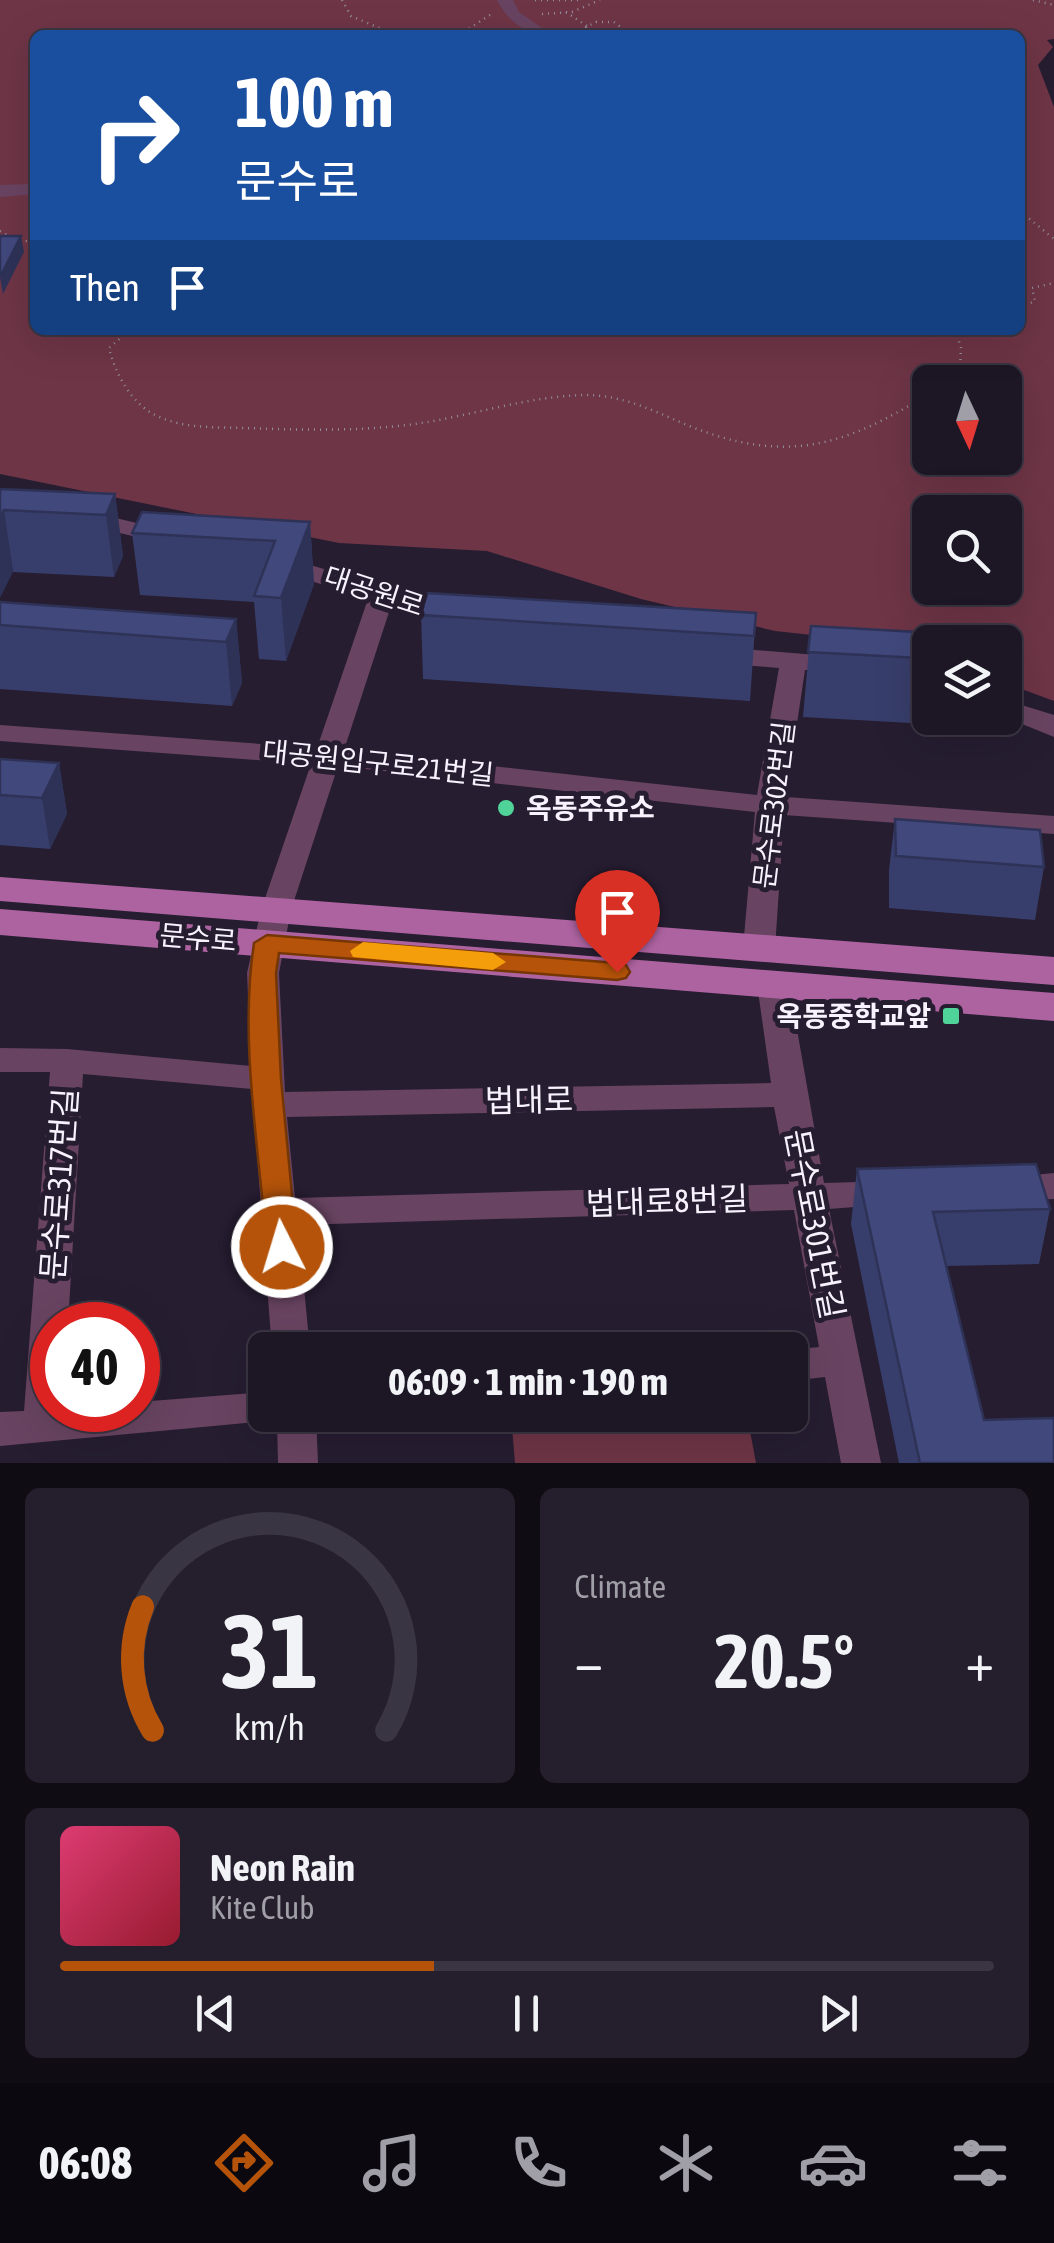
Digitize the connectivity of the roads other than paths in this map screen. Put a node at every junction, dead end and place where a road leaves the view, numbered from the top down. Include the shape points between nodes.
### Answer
1 (508, 7) edge
2 (538, 30) edge
3 (30, 189) edge
4 (0, 191) edge
5 (61, 512) edge
6 (190, 542) edge
7 (245, 555) edge
8 (381, 597) junction
9 (490, 620) edge
10 (692, 653) edge
11 (793, 662) junction
12 (912, 676) edge
13 (1022, 714) edge
14 (1054, 729) edge
15 (0, 733) edge
16 (329, 756) junction
17 (770, 804) junction
18 (1054, 824) edge
19 (0, 888) edge
20 (0, 922) edge
21 (272, 927) junction
22 (766, 966) junction
23 (1054, 971) edge
24 (1054, 1007) edge
25 (0, 1060) edge
26 (67, 1062) junction
27 (268, 1092) junction
28 (789, 1095) junction
29 (1054, 1186) edge
30 (979, 1190) edge
31 (922, 1192) edge
32 (809, 1197) junction
33 (280, 1212) junction
34 (51, 1302) edge
35 (290, 1332) edge
36 (843, 1360) junction
37 (808, 1363) edge
38 (248, 1409) edge
39 (160, 1416) edge
40 (30, 1427) edge
41 (0, 1429) edge
42 (297, 1432) edge
43 (298, 1463) edge
44 (861, 1463) edge

1 - 2 street
3 - 4 street
5 - 6 street
7 - 8 street, 대공원로 via 318,572
8 - 9 street, 대공원로
8 - 16 street
10 - 11 street
11 - 12 street via 890,668
11 - 17 street, 문수로302번길
13 - 14 street
15 - 16 street, 대공원입구로21번길
16 - 17 street, 대공원입구로21번길
16 - 21 street
17 - 18 street, 대공원입구로21번길
17 - 22 street, 문수로302번길
19 - 21 main road, 문수로
20 - 21 main road, 문수로
21 - 22 main road, 문수로
21 - 27 street via 263,973
22 - 23 main road, 문수로
22 - 24 main road, 문수로
22 - 28 street, 문수로301번길
25 - 26 street, 법대로
26 - 27 street, 법대로
26 - 34 street, 문수로317번길
27 - 28 street, 법대로
27 - 33 street
28 - 32 street, 문수로301번길
29 - 30 street
31 - 32 street, 법대로8번길
32 - 33 street, 법대로8번길
32 - 36 street, 문수로301번길
33 - 35 street
36 - 37 street
36 - 44 street, 문수로301번길
38 - 39 street
40 - 41 street
42 - 43 street

